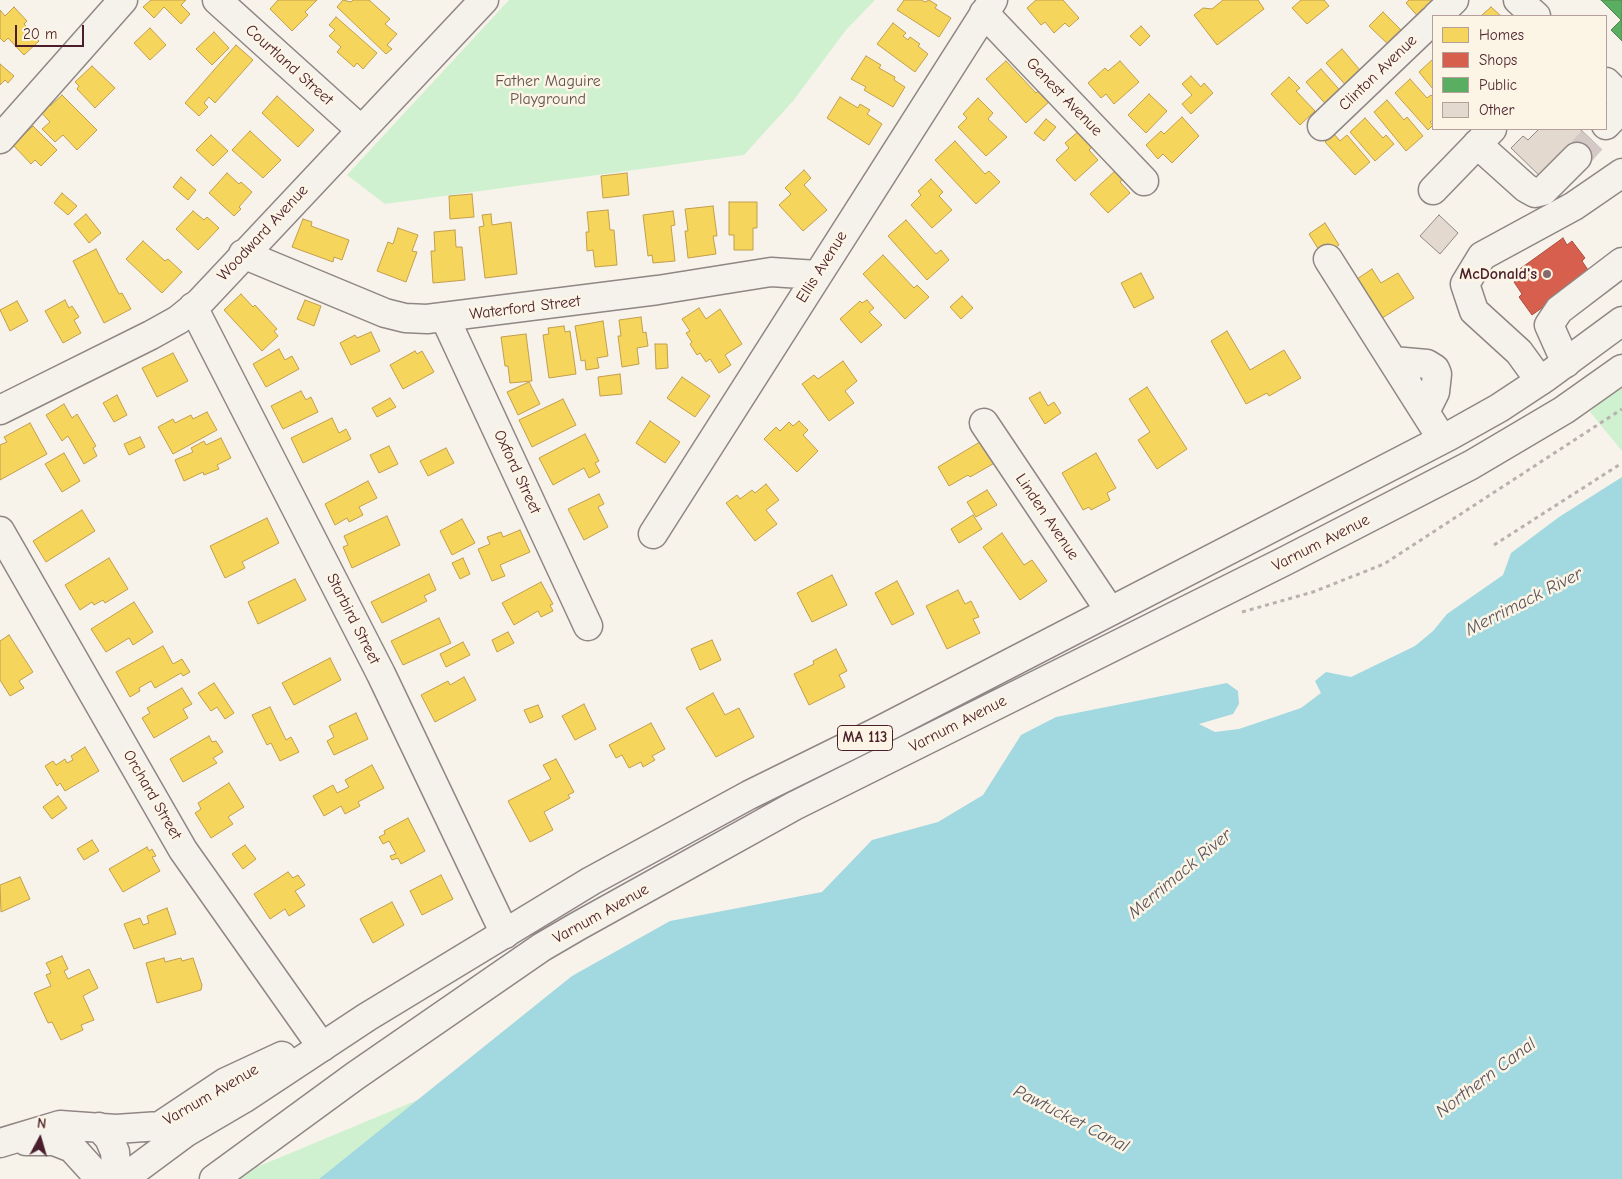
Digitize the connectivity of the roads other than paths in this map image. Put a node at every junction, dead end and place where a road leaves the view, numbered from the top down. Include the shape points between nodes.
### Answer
1 (123, 0) edge
2 (217, 0) edge
3 (484, 0) edge
4 (1454, 0) edge
5 (1518, 0) edge
6 (988, 6) edge
7 (1438, 15) edge
8 (1535, 15) edge
9 (1432, 21) edge
10 (1607, 83) edge
11 (1622, 98) edge
12 (1622, 108) edge
13 (1607, 124) tunnel mouth
14 (1322, 126) dead end
15 (361, 130) junction
16 (1485, 137) edge
17 (1594, 138) tunnel mouth
18 (0, 139) edge
19 (1622, 173) edge
20 (1144, 181) dead end
21 (1433, 190) dead end
22 (244, 254) junction
23 (1328, 259) dead end
24 (1618, 274) edge
25 (817, 275) junction
26 (194, 307) junction
27 (445, 318) junction
28 (1622, 321) edge
29 (1566, 363) junction
30 (1622, 369) edge
31 (1540, 381) junction
32 (0, 410) edge
33 (984, 423) dead end
34 (1442, 440) junction
35 (0, 531) edge
36 (653, 534) dead end
37 (1110, 611) junction
38 (588, 626) dead end
39 (505, 934) junction
40 (322, 1047) junction
41 (99, 1127) junction
42 (5, 1142) edge
43 (100, 1179) edge
44 (112, 1179) edge
45 (123, 1179) edge
46 (214, 1179) edge

1 - 18 street
2 - 15 street, Courtland Street
3 - 15 street, Woodward Avenue
4 - 7 street
5 - 8 street
6 - 20 street, Genest Avenue
6 - 25 street, Ellis Avenue
9 - 14 street, Clinton Avenue
10 - 11 street
12 - 13 street
15 - 22 street, Woodward Avenue
16 - 17 street via 1526,188 1535,193 1543,191
16 - 21 street
19 - 31 street via 1574,206 1482,256 1465,284 1474,311 1519,352
22 - 26 street, Woodward Avenue
22 - 27 street, Waterford Street via 385,313 405,318
23 - 34 street
24 - 29 street via 1559,310 1549,325
25 - 27 street, Waterford Street via 771,272
25 - 36 street, Ellis Avenue
26 - 32 street, Woodward Avenue via 151,335
26 - 39 street, Starbird Street via 381,674
27 - 38 street, Oxford Street
28 - 29 street, Varnum Avenue / MA 113
29 - 31 street, Varnum Avenue / MA 113
30 - 46 street, Varnum Avenue / MA 113 via 1564,410 1471,465 794,806 578,926 542,947 355,1076
31 - 34 street, Varnum Avenue / MA 113
33 - 37 street, Linden Avenue
34 - 37 street, Varnum Avenue / MA 113
35 - 40 street, Orchard Street via 183,850
37 - 39 street, Varnum Avenue / MA 113 via 741,800 591,881
39 - 40 street, Varnum Avenue / MA 113
40 - 41 street, Varnum Avenue via 299,1048 226,1082 160,1126
40 - 45 street, Varnum Avenue / MA 113 via 185,1134
41 - 42 street, Varnum Avenue via 60,1125
41 - 44 street via 115,1152
42 - 43 street, Varnum Avenue via 54,1141 72,1148

